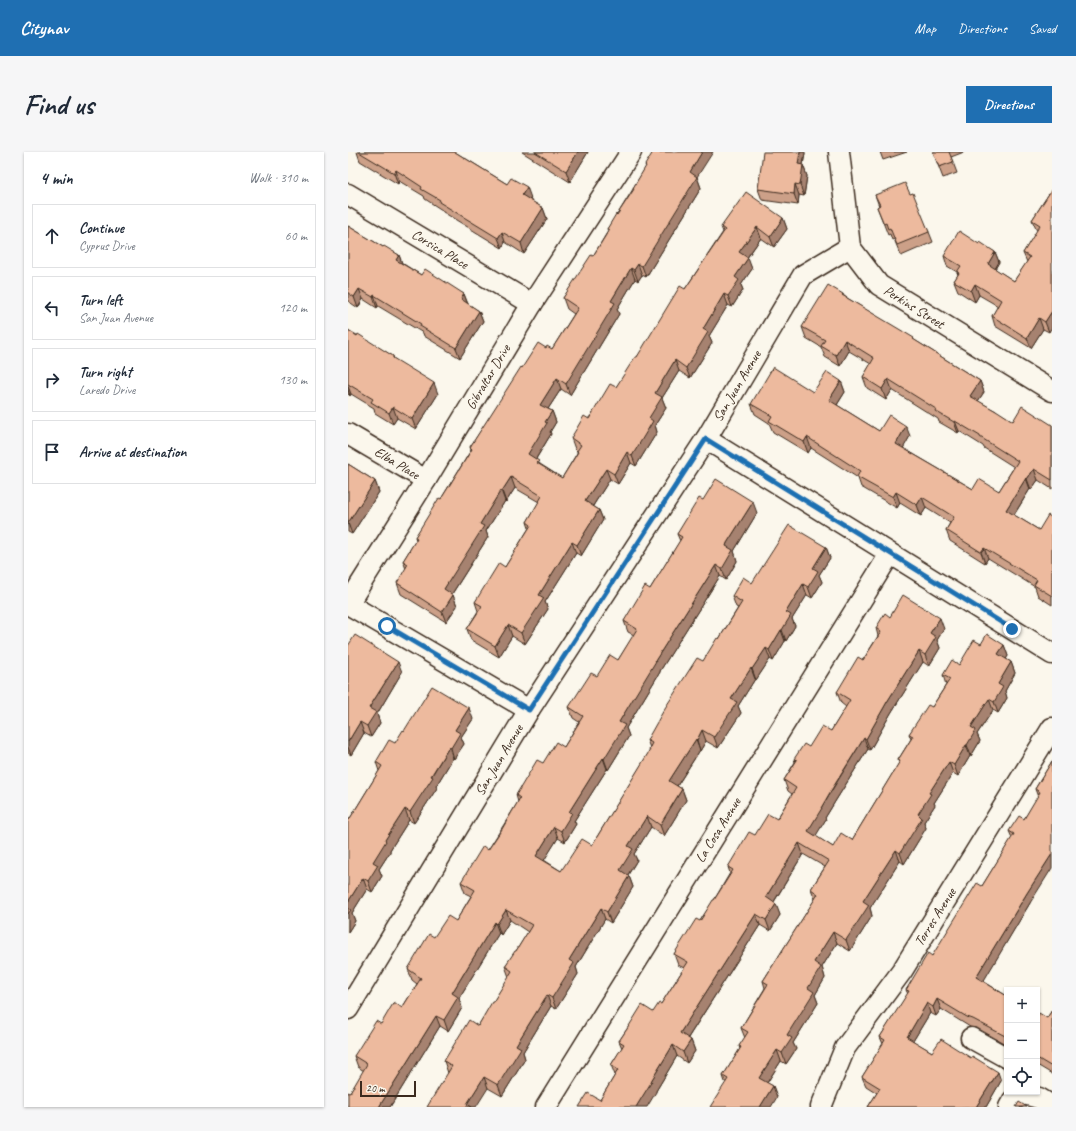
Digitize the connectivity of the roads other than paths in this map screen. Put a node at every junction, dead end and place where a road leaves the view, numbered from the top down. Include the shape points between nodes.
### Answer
1 (631, 152) edge
2 (839, 152) edge
3 (348, 194) edge
4 (850, 247) junction
5 (532, 304) junction
6 (1052, 391) edge
7 (348, 434) edge
8 (706, 439) junction
9 (426, 480) junction
10 (890, 554) junction
11 (348, 604) edge
12 (1052, 654) edge
13 (529, 710) junction
14 (1052, 728) edge
15 (348, 1009) edge
16 (972, 1038) dead end
17 (1004, 1056) edge
18 (1021, 1095) edge
19 (1030, 1095) edge
20 (1052, 1106) edge
21 (546, 1107) edge
22 (821, 1107) edge
23 (1009, 1107) edge

1 - 5 street, Gibraltar Drive
2 - 4 street
3 - 5 street, Corsica Place
4 - 6 street, Perkins Street via 879,285
4 - 8 street, San Juan Avenue via 803,275
5 - 9 street, Gibraltar Drive
7 - 9 street, Elba Place
8 - 10 street
8 - 13 street, San Juan Avenue
9 - 11 street, Gibraltar Drive
10 - 12 street
10 - 21 street, La Cosa Avenue
11 - 13 street
13 - 15 street, San Juan Avenue
14 - 22 street, Torres Avenue via 902,971 845,1048
16 - 17 street
18 - 23 street via 1013,1100
19 - 20 street

